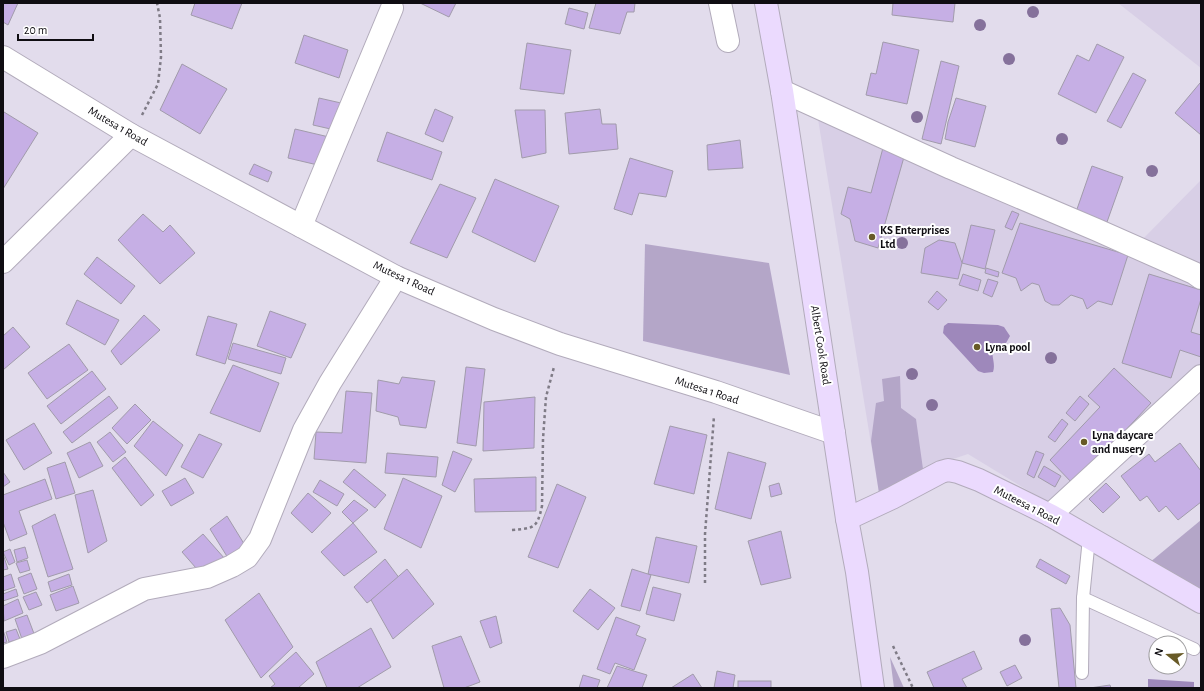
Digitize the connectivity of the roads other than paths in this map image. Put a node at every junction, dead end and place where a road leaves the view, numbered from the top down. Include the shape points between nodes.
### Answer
1 (720, 3) edge
2 (766, 3) edge
3 (392, 8) dead end
4 (728, 41) dead end
5 (3, 57) edge
6 (782, 91) junction
7 (131, 134) junction
8 (301, 226) junction
9 (3, 262) edge
10 (396, 276) junction
11 (1201, 278) edge
12 (1201, 376) edge
13 (834, 433) junction
14 (1050, 515) junction
15 (847, 519) junction
16 (1089, 538) junction
17 (1083, 598) junction
18 (1201, 602) edge
19 (1194, 649) dead end
20 (3, 657) edge
21 (1082, 673) dead end
22 (873, 688) edge

1 - 4 street
2 - 6 main road, Albert Cook Road
3 - 8 street
5 - 7 street, Mutesa 1 Road
6 - 11 street
6 - 13 main road, Albert Cook Road
7 - 8 street, Mutesa 1 Road
7 - 9 street
8 - 10 street, Mutesa 1 Road
10 - 13 street, Mutesa 1 Road via 494,319 560,344 716,392
10 - 20 street via 304,430 260,539 247,557 207,577 144,589 40,643
12 - 14 street
13 - 15 main road, Albert Cook Road
14 - 15 main road, Muteesa 1 Road via 979,480 948,470 933,475
14 - 16 main road, Muteesa 1 Road
15 - 22 main road, Albert Cook Road
16 - 17 lane
16 - 18 main road, Muteesa 1 Road
17 - 19 lane
17 - 21 lane

